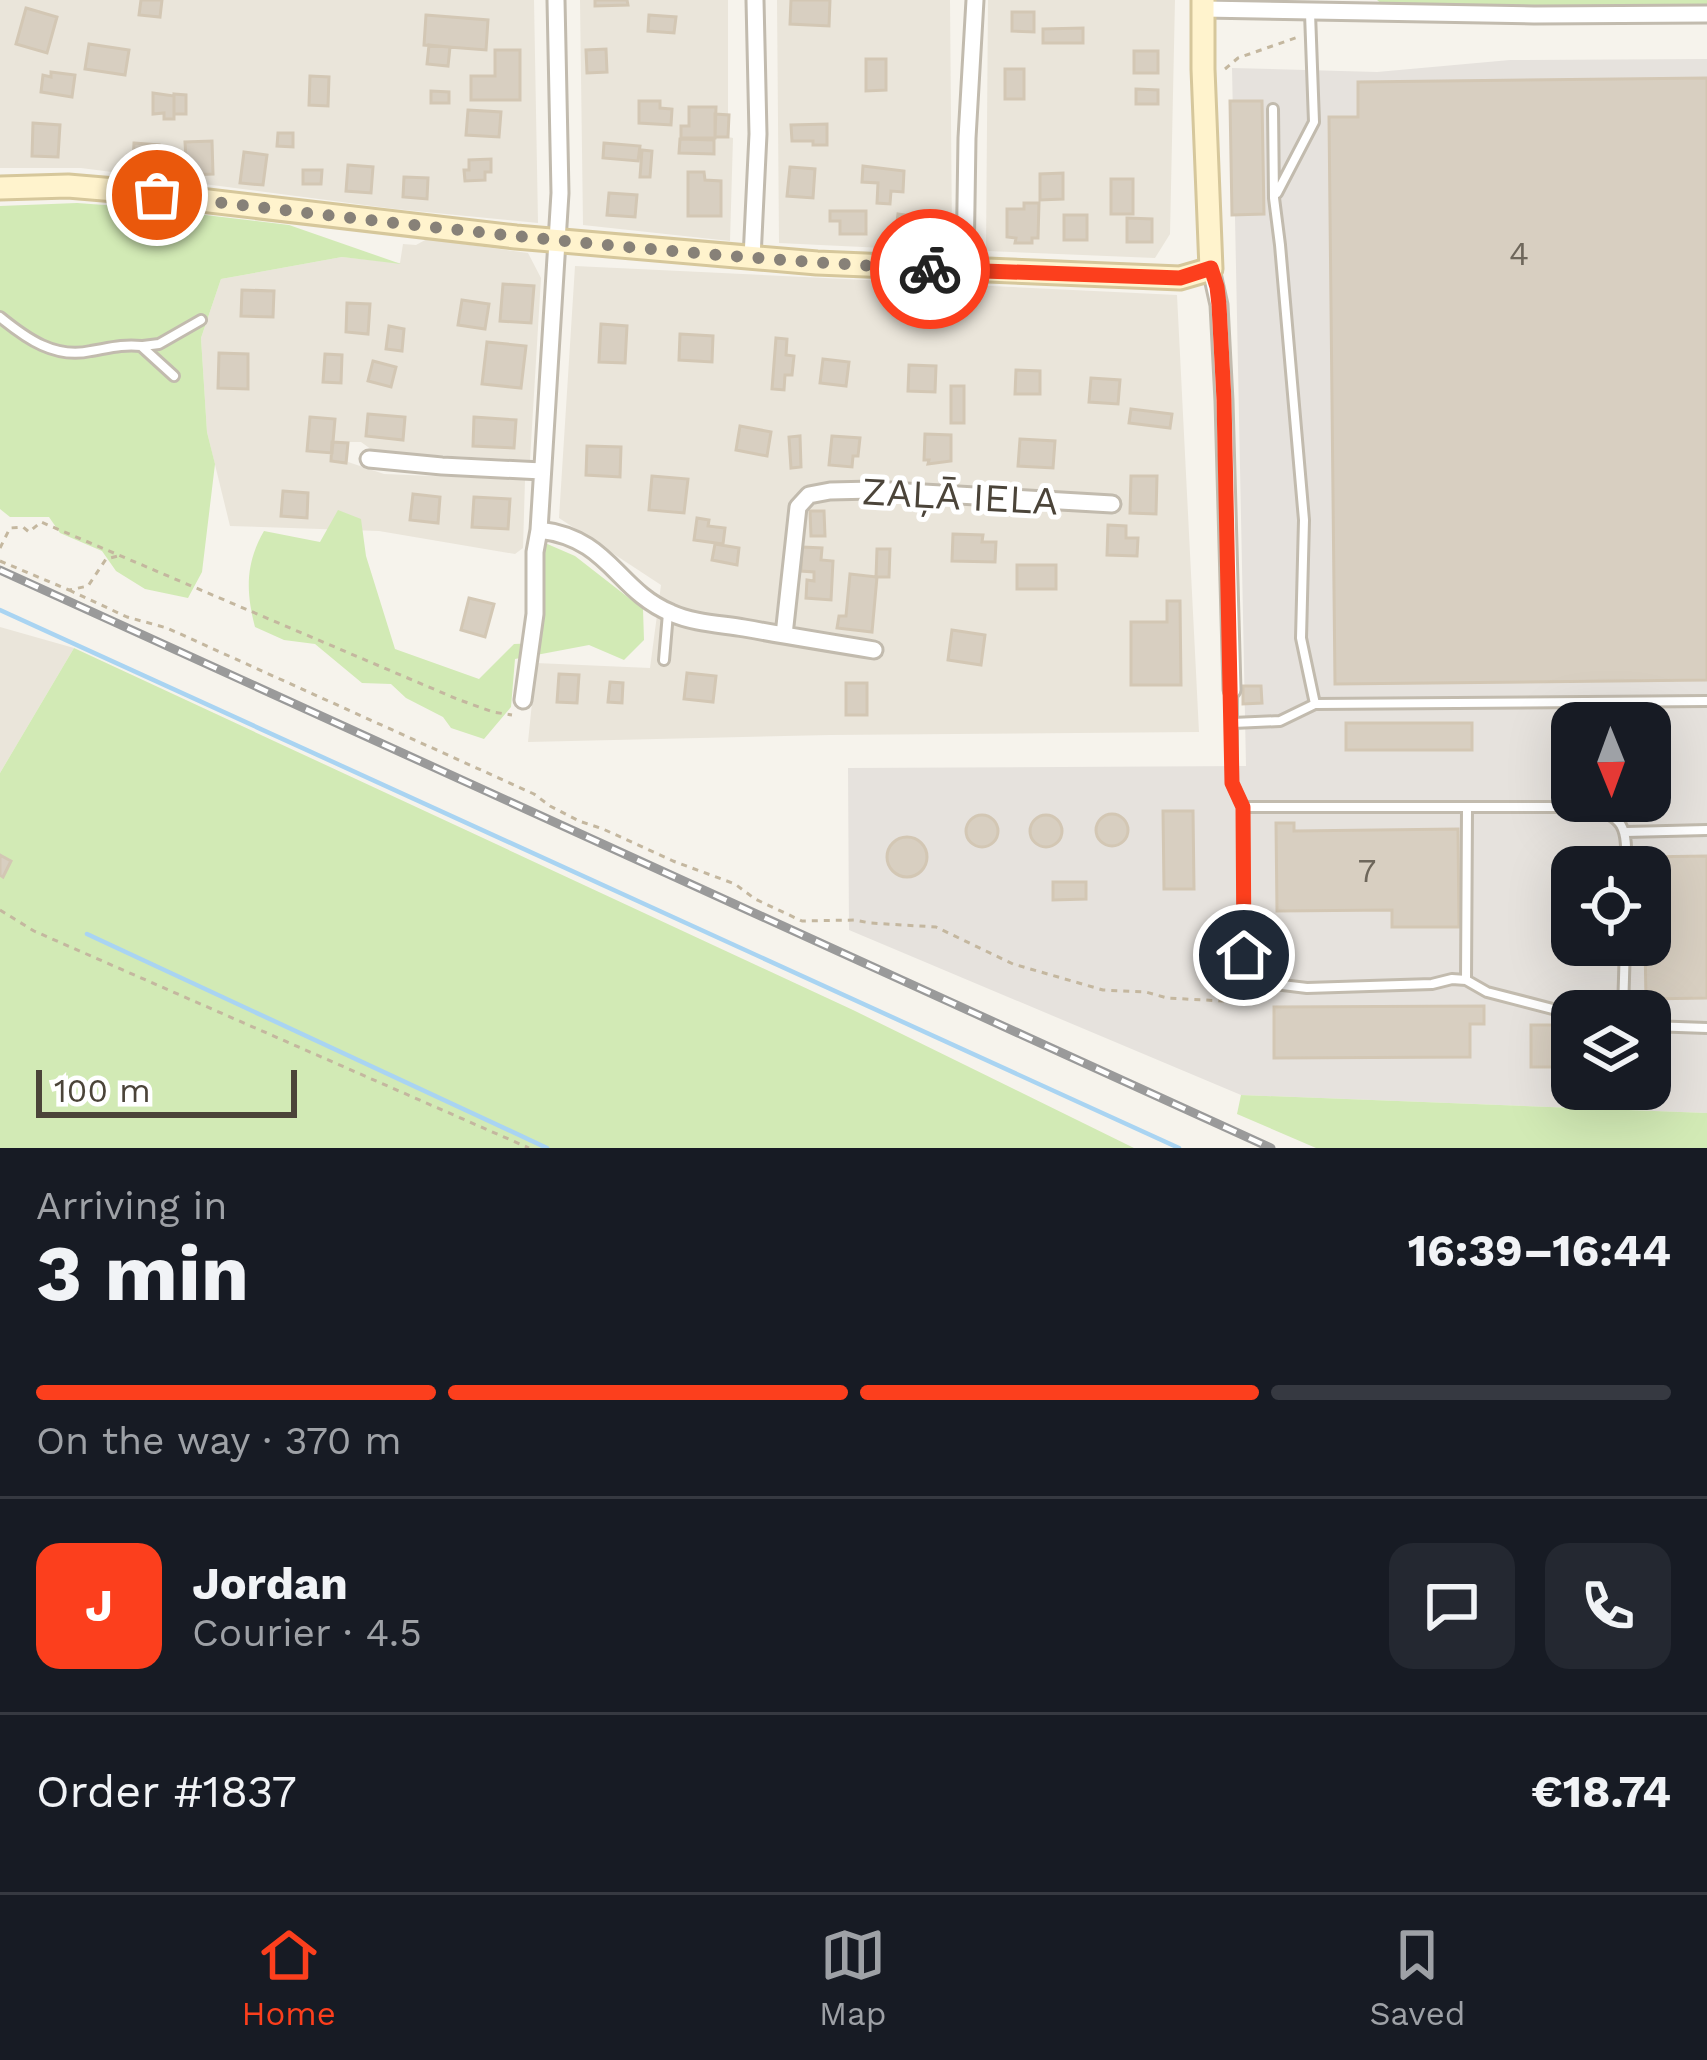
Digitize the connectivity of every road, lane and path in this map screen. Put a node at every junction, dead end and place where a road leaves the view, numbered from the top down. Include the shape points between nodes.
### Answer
1 (556, 0) edge
2 (755, 0) edge
3 (975, 0) edge
4 (1203, 5) edge
5 (1364, 6) edge
6 (1310, 12) junction
7 (1707, 14) edge
8 (1310, 33) junction
9 (1205, 94) junction
10 (1273, 109) dead end
11 (0, 188) edge
12 (1274, 198) junction
13 (558, 240) junction
14 (752, 258) junction
15 (1211, 268) junction
16 (965, 270) junction
17 (0, 317) edge
18 (201, 320) dead end
19 (141, 346) junction
20 (174, 376) dead end
21 (369, 459) dead end
22 (542, 471) junction
23 (1112, 504) dead end
24 (539, 530) junction
25 (0, 548) edge
26 (120, 556) junction
27 (0, 561) edge
28 (69, 590) junction
29 (668, 612) junction
30 (784, 635) junction
31 (874, 650) dead end
32 (664, 660) dead end
33 (1232, 690) joint
34 (524, 700) joint
35 (1707, 701) edge
36 (1315, 704) junction
37 (1233, 723) junction
38 (1243, 807) junction
39 (1466, 808) junction
40 (1707, 830) edge
41 (1626, 832) junction
42 (1626, 846) edge
43 (0, 910) edge
44 (1466, 980) junction
45 (1257, 982) junction
46 (1551, 1009) edge
47 (1671, 1027) edge
48 (1707, 1028) edge
49 (529, 1148) edge

1 - 13 street
2 - 14 street
3 - 16 street
4 - 6 street
4 - 9 street
5 - 6 street
5 - 7 street
6 - 8 lane
8 - 9 path via 1238,58
8 - 12 lane via 1314,122
9 - 15 street
10 - 12 lane
11 - 13 street via 115,190
12 - 36 lane via 1304,520 1301,638
13 - 14 street
13 - 22 street
14 - 16 street
15 - 16 street via 1180,278
15 - 33 street via 1224,400
17 - 19 lane via 50,350
18 - 19 lane
19 - 20 lane
21 - 22 street
22 - 24 street
23 - 30 street, ZAĻĀ IELA via 873,490 809,495 798,507
24 - 29 street via 570,535 599,553
24 - 34 street
25 - 26 path via 10,528 29,532 40,522
26 - 28 path via 106,559 88,586
26 - 34 path via 493,712 511,716
27 - 28 path
28 - 45 path via 275,676 802,920 936,927 1013,964 1102,990 1242,1001
29 - 30 street
29 - 32 lane
30 - 31 street
33 - 37 lane
35 - 36 lane
36 - 37 lane via 1280,721
37 - 38 lane via 1232,783
38 - 39 lane
38 - 45 lane via 1244,955
39 - 41 lane via 1584,807 1610,813
39 - 44 lane
40 - 41 lane
41 - 42 lane
43 - 49 path
44 - 45 lane via 1307,988
44 - 46 lane
47 - 48 lane

